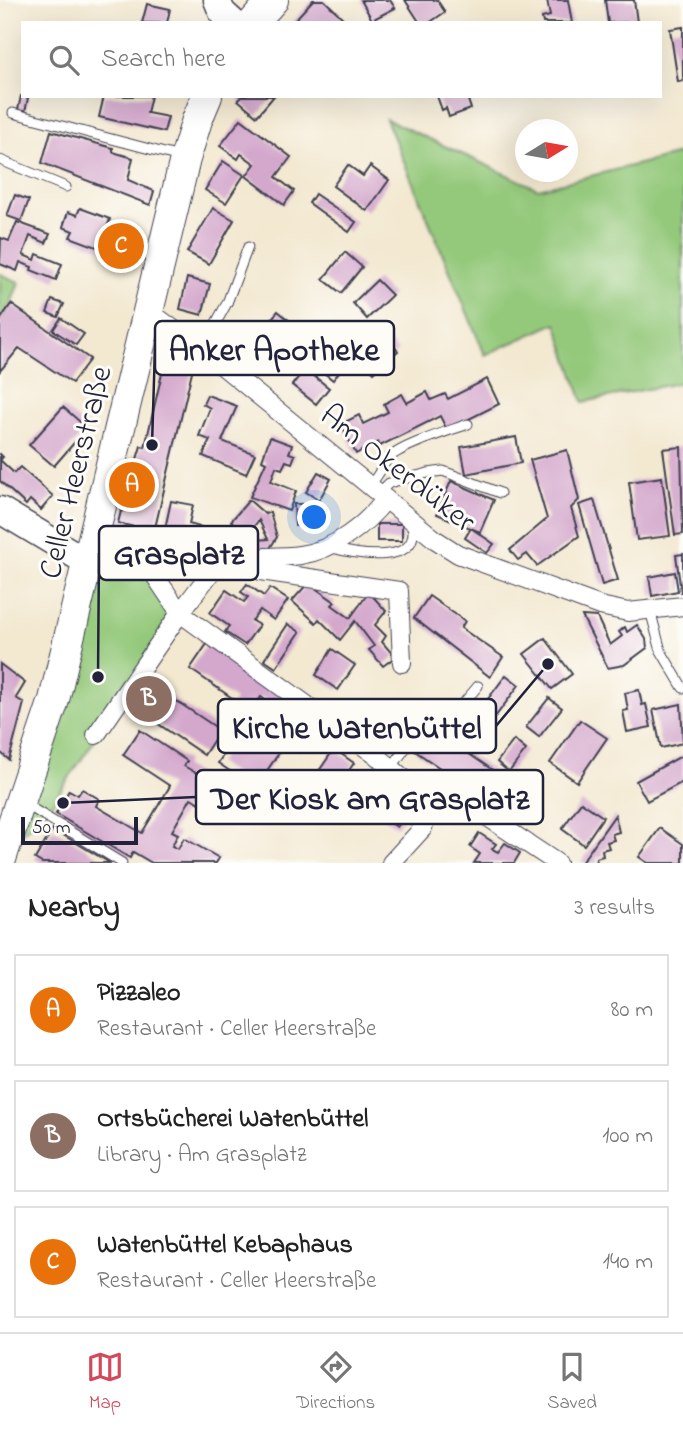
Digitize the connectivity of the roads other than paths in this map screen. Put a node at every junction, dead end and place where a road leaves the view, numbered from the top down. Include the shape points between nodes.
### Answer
1 (217, 0) edge
2 (232, 21) edge
3 (206, 98) edge
4 (13, 113) dead end
5 (185, 159) junction
6 (0, 160) edge
7 (66, 187) dead end
8 (248, 247) dead end
9 (150, 312) junction
10 (201, 350) junction
11 (468, 424) dead end
12 (378, 492) junction
13 (500, 493) dead end
14 (3, 512) edge
15 (408, 516) junction
16 (327, 546) junction
17 (139, 552) junction
18 (89, 554) junction
19 (225, 561) junction
20 (683, 606) edge
21 (650, 610) junction
22 (180, 613) junction
23 (402, 663) dead end
24 (478, 686) dead end
25 (683, 688) edge
26 (96, 735) dead end
27 (391, 768) junction
28 (22, 802) junction
29 (428, 808) junction
30 (0, 862) edge
31 (122, 863) edge
32 (391, 863) edge
33 (557, 863) edge

1 - 2 main road
3 - 5 main road, Celler Heerstraße
4 - 5 lane
5 - 9 main road, Celler Heerstraße
6 - 7 lane
8 - 10 lane via 227,303
9 - 10 street, Am Okerdüker
9 - 18 main road, Celler Heerstraße
10 - 12 street, Am Okerdüker
11 - 12 lane via 397,451 378,477
12 - 13 lane via 390,483 443,471
12 - 15 street, Am Okerdüker
12 - 16 street via 370,519
14 - 18 main road
15 - 16 lane via 414,534 411,542 393,553 368,554
15 - 21 street, Am Okerdüker via 458,554 600,606
16 - 19 street via 302,554
17 - 18 street
17 - 19 street
17 - 22 street
18 - 28 main road, Celler Heerstraße via 54,700
19 - 22 street
19 - 23 street via 261,571 399,591
20 - 21 street, Am Okerdüker
21 - 25 lane via 661,651
22 - 26 street
22 - 27 street
24 - 27 lane via 456,712 421,727
27 - 29 street via 422,794
28 - 30 main road, Celler Heerstraße
28 - 31 lane
29 - 32 street via 423,828
29 - 33 street via 477,810

